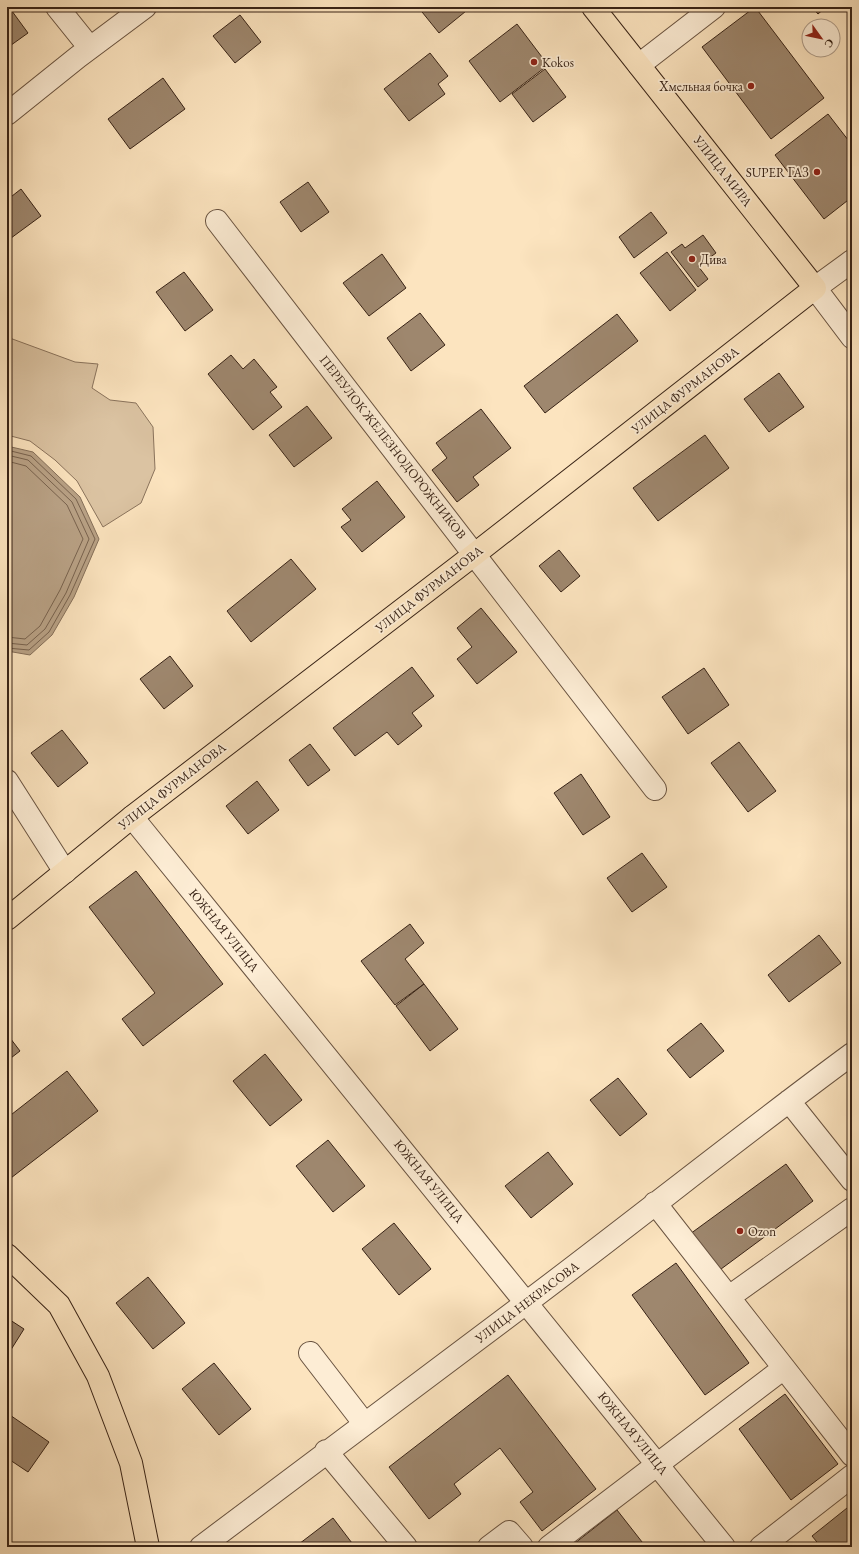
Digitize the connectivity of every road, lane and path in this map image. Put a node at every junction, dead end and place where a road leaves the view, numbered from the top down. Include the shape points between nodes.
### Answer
1 (57, 7) edge
2 (145, 7) edge
3 (593, 7) edge
4 (714, 7) edge
5 (90, 48) junction
6 (639, 65) junction
7 (7, 114) edge
8 (217, 221) dead end
9 (852, 261) edge
10 (815, 288) junction
11 (852, 337) edge
12 (475, 554) junction
13 (7, 780) edge
14 (655, 788) dead end
15 (132, 817) junction
16 (64, 872) junction
17 (7, 919) edge
18 (852, 1054) edge
19 (789, 1101) junction
20 (852, 1180) edge
21 (655, 1204) junction
22 (852, 1209) edge
23 (7, 1255) edge
24 (729, 1297) junction
25 (527, 1302) junction
26 (310, 1353) dead end
27 (784, 1368) junction
28 (364, 1423) junction
29 (326, 1451) junction
30 (852, 1455) edge
31 (658, 1463) junction
32 (852, 1476) edge
33 (148, 1547) edge
34 (201, 1547) edge
35 (406, 1547) edge
36 (489, 1547) edge
37 (522, 1547) edge
38 (549, 1547) edge
39 (724, 1547) edge
40 (760, 1547) edge

1 - 5 street
2 - 5 street
3 - 6 main road, УЛИЦА МИРА
4 - 6 street
5 - 7 street
6 - 10 main road, УЛИЦА МИРА
8 - 12 street, ПЕРЕУЛОК ЖЕЛЕЗНОДОРОЖНИКОВ
9 - 10 street, УЛИЦА ФУРМАНОВА
10 - 11 street, УЛИЦА МИРА
10 - 12 main road, УЛИЦА ФУРМАНОВА
12 - 14 street, ПЕРЕУЛОК ЖЕЛЕЗНОДОРОЖНИКОВ
12 - 15 main road, УЛИЦА ФУРМАНОВА
13 - 16 street
15 - 16 main road, УЛИЦА ФУРМАНОВА
15 - 25 street, ЮЖНАЯ УЛИЦА
16 - 17 main road, УЛИЦА ФУРМАНОВА
18 - 19 street, УЛИЦА НЕКРАСОВА
19 - 20 street
19 - 21 street, УЛИЦА НЕКРАСОВА
21 - 24 street
21 - 25 street, УЛИЦА НЕКРАСОВА
22 - 24 street
23 - 33 main road via 59,1305 98,1376 131,1463
24 - 27 street
25 - 28 street, УЛИЦА НЕКРАСОВА
25 - 31 street, ЮЖНАЯ УЛИЦА
26 - 28 street
27 - 30 street
27 - 31 street
28 - 29 street, УЛИЦА НЕКРАСОВА
29 - 34 street, УЛИЦА НЕКРАСОВА
29 - 35 street
31 - 38 street
31 - 39 street, ЮЖНАЯ УЛИЦА
32 - 40 street
36 - 37 street via 509,1532

